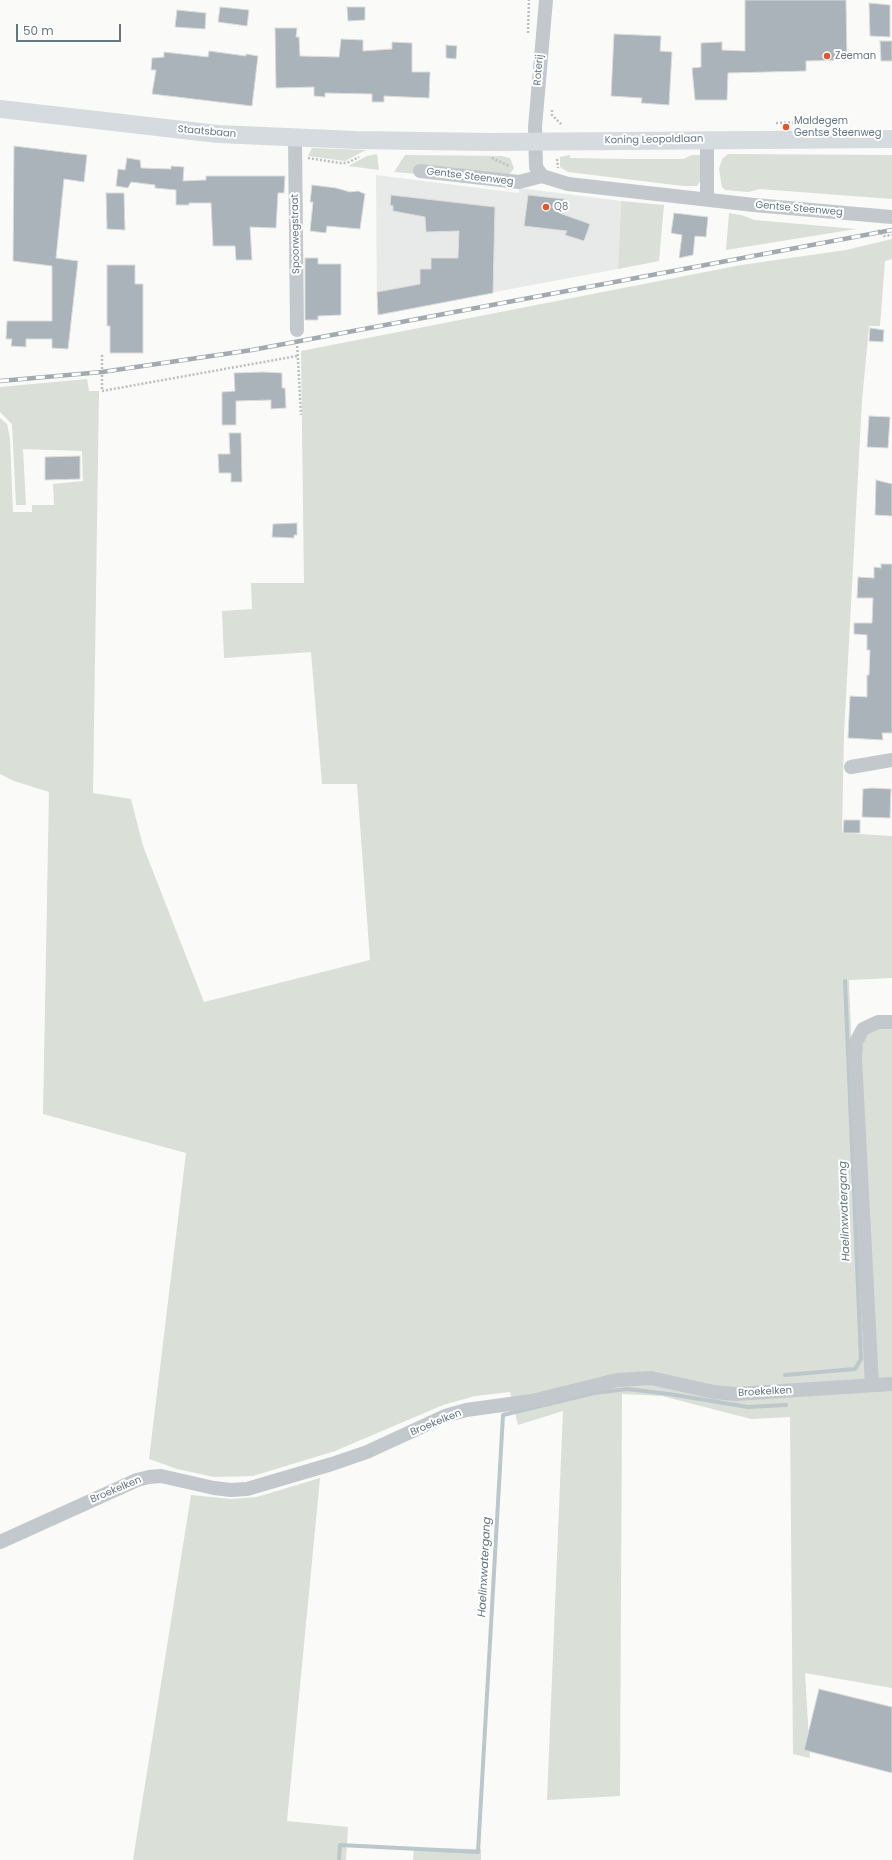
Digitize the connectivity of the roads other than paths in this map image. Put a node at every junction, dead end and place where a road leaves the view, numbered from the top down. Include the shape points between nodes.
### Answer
1 (546, 0) edge
2 (0, 109) edge
3 (295, 138) junction
4 (707, 139) junction
5 (892, 139) edge
6 (535, 141) junction
7 (416, 142) joint
8 (420, 171) dead end
9 (542, 176) junction
10 (706, 199) junction
11 (892, 217) edge
12 (297, 330) road end
13 (892, 760) edge
14 (851, 767) dead end
15 (892, 1022) edge
16 (892, 1384) edge
17 (872, 1385) junction
18 (0, 1542) edge

1 - 6 street, Roterij
2 - 3 main road, Staatsbaan via 218,134
3 - 7 main road, Staatsbaan
3 - 12 street, Spoorwegstraat
4 - 5 main road, Koning Leopoldlaan
4 - 6 main road, Koning Leopoldlaan
4 - 10 street
6 - 7 main road, Koning Leopoldlaan
6 - 9 street via 536,167
8 - 9 street, Gentse Steenweg via 519,182
9 - 10 street, Gentse Steenweg via 568,184
10 - 11 street, Gentse Steenweg
13 - 14 street
15 - 17 street via 878,1022 863,1029 856,1042 855,1058
16 - 17 street, Broekelken
17 - 18 street, Broekelken via 735,1394 651,1378 617,1380 532,1401 466,1410 446,1416 353,1457 247,1489 214,1488 161,1476 149,1476

